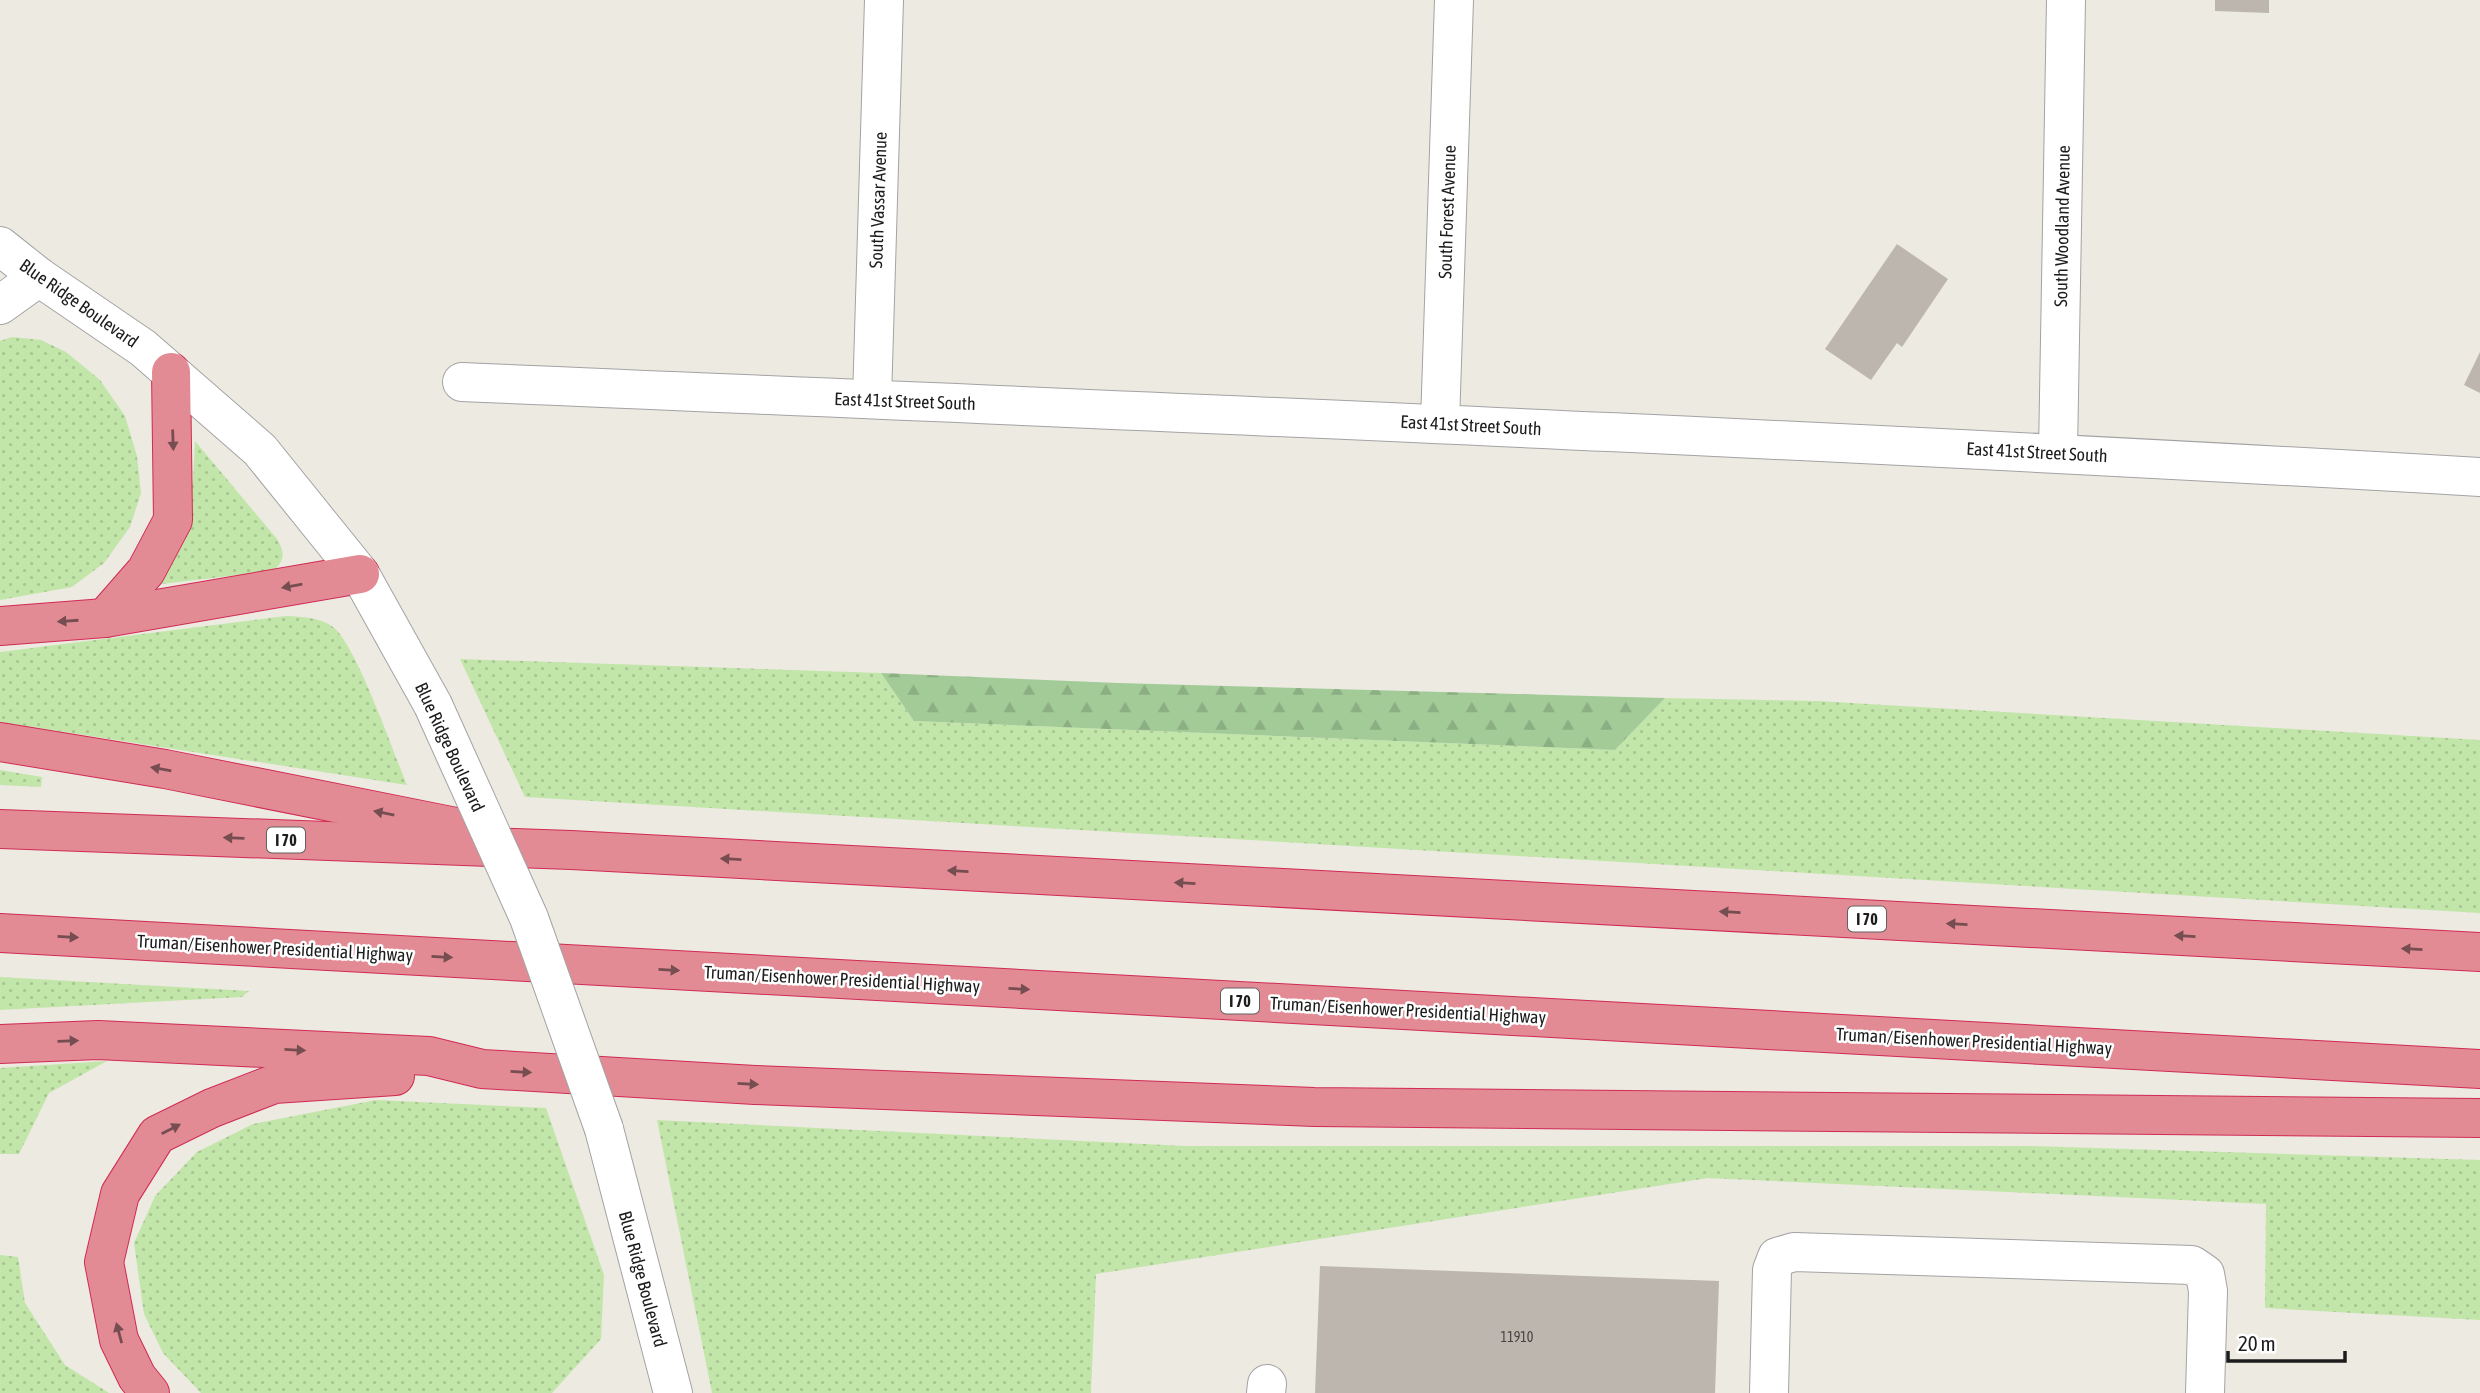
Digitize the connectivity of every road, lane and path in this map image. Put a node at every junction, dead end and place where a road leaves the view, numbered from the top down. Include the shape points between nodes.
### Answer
1 (884, 0) edge
2 (1454, 0) edge
3 (2066, 0) edge
4 (0, 246) edge
5 (39, 277) junction
6 (0, 305) edge
7 (171, 372) junction
8 (462, 382) dead end
9 (872, 399) junction
10 (1440, 423) junction
11 (2059, 453) junction
12 (2480, 477) edge
13 (360, 574) junction
14 (104, 618) junction
15 (0, 626) edge
16 (0, 742) edge
17 (0, 829) edge
18 (571, 850) junction
19 (0, 933) edge
20 (2480, 952) edge
21 (0, 1044) edge
22 (482, 1069) junction
23 (2480, 1069) edge
24 (2480, 1118) edge
25 (150, 1393) edge
26 (673, 1393) edge
27 (1769, 1393) edge
28 (2205, 1393) edge

1 - 9 street, South Vassar Avenue
2 - 10 street, South Forest Avenue
3 - 11 street, South Woodland Avenue
4 - 5 street, Blue Ridge Boulevard
5 - 6 street
5 - 7 street, Blue Ridge Boulevard
7 - 13 street, Blue Ridge Boulevard via 260,450
7 -> 14 highway via 173,520 146,571
8 - 9 street, East 41st Street South
9 - 10 street, East 41st Street South
10 - 11 street, East 41st Street South
11 - 12 street, East 41st Street South
13 -> 14 highway
13 - 26 street, Blue Ridge Boulevard, bridge via 433,705 530,918 604,1129
14 -> 15 highway
18 -> 16 highway via 165,769
18 -> 17 highway, I 70
20 -> 18 highway, I 70
19 -> 23 highway, Truman/Eisenhower Presidential Highway / I 70
21 -> 22 highway via 99,1040 429,1056
22 -> 24 highway via 755,1085 1314,1107
25 -> 22 highway via 119,1340 104,1262 120,1194 157,1135 274,1084
27 - 28 street via 1773,1270 1777,1257 1794,1252 2192,1265 2205,1274 2208,1291

